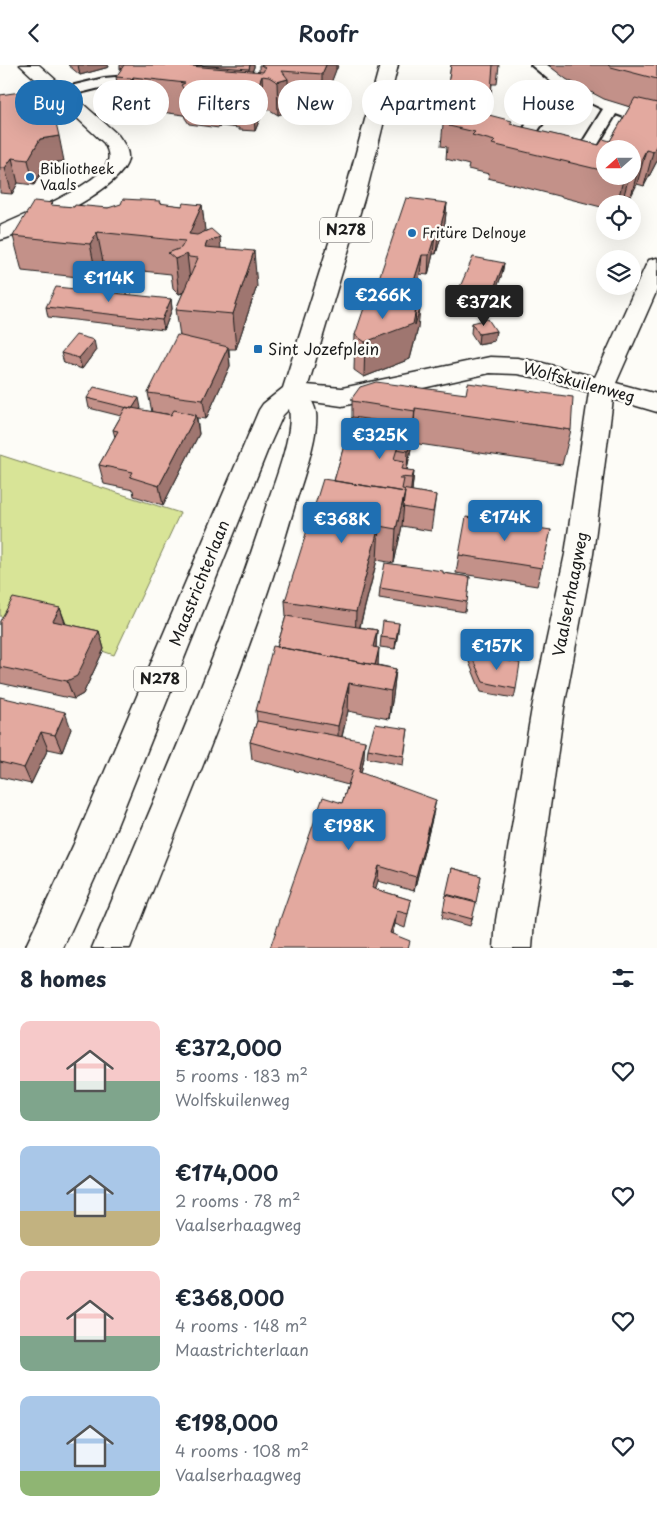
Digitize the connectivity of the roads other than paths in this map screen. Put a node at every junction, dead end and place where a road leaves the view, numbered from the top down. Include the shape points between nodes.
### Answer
1 (29, 65) edge
2 (389, 65) edge
3 (538, 65) edge
4 (45, 80) edge
5 (556, 80) edge
6 (593, 99) edge
7 (612, 107) junction
8 (83, 114) edge
9 (657, 124) edge
10 (534, 125) edge
11 (0, 234) edge
12 (657, 265) edge
13 (602, 387) junction
14 (294, 392) junction
15 (657, 403) edge
16 (44, 948) edge
17 (111, 948) edge
18 (513, 948) edge

1 - 4 main road
2 - 14 main road, N278 via 352,208
3 - 5 lane
6 - 7 lane
7 - 9 lane
7 - 10 lane via 585,152 525,138
8 - 11 main road via 110,139 117,150 118,162 110,175 94,187
12 - 13 main road, Vaalserhaagweg
13 - 14 main road, Wolfskuilenweg via 539,370 490,365 342,397
13 - 15 main road, Wolfskuilenweg
13 - 18 main road, Vaalserhaagweg via 580,554 548,708
14 - 16 main road, Maastrichterlaan / N278 via 272,409 256,444 86,858
14 - 17 main road via 304,413 266,556 211,708

